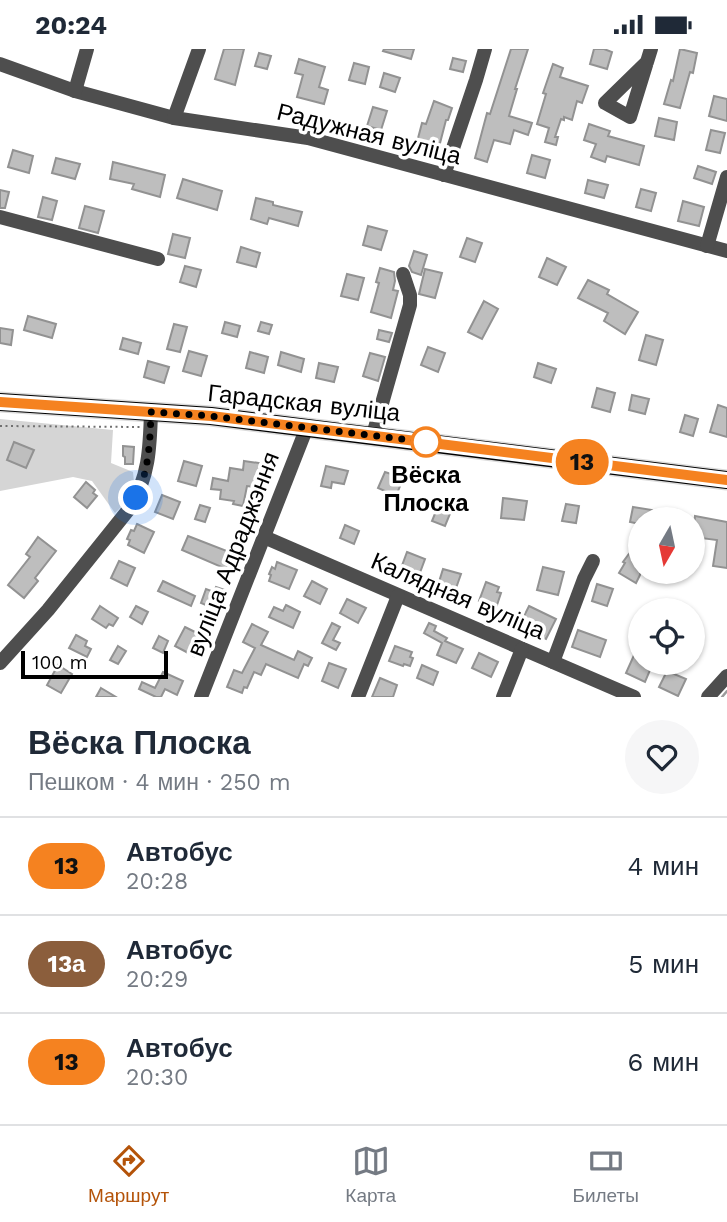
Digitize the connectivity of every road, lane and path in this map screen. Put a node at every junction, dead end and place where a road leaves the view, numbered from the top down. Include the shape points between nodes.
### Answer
1 (88, 49) edge
2 (199, 49) edge
3 (485, 49) edge
4 (0, 64) edge
5 (75, 91) junction
6 (174, 118) junction
7 (444, 175) junction
8 (727, 177) edge
9 (0, 217) edge
10 (707, 246) junction
11 (727, 251) edge
12 (158, 259) dead end
13 (403, 274) dead end
14 (0, 402) edge
15 (151, 412) junction
16 (307, 427) junction
17 (373, 435) junction
18 (727, 480) edge
19 (264, 537) junction
20 (593, 561) dead end
21 (398, 596) junction
22 (522, 649) junction
23 (553, 662) junction
24 (0, 663) edge
25 (727, 676) edge
26 (201, 697) edge
27 (358, 697) edge
28 (503, 697) edge
29 (635, 697) edge
30 (708, 697) edge

1 - 5 street
2 - 6 street
3 - 7 street
4 - 5 street, Радужная вуліца
5 - 6 street, Радужная вуліца
6 - 7 street, Радужная вуліца via 308,138
7 - 10 street, Радужная вуліца
8 - 10 street
9 - 12 street
10 - 11 street, Радужная вуліца
13 - 17 street via 410,305
14 - 15 main road, Гарадская вуліца
15 - 16 main road, Гарадская вуліца
15 - 24 street via 149,456 130,509
16 - 17 main road, Гарадская вуліца
16 - 19 street, вуліца Адраджэння
17 - 18 main road, Гарадская вуліца
19 - 21 street, Калядная вуліца
19 - 26 street, вуліца Адраджэння
20 - 23 street
21 - 22 street, Калядная вуліца
21 - 27 street
22 - 23 street, Калядная вуліца
22 - 28 street
23 - 29 street, Калядная вуліца
25 - 30 street

